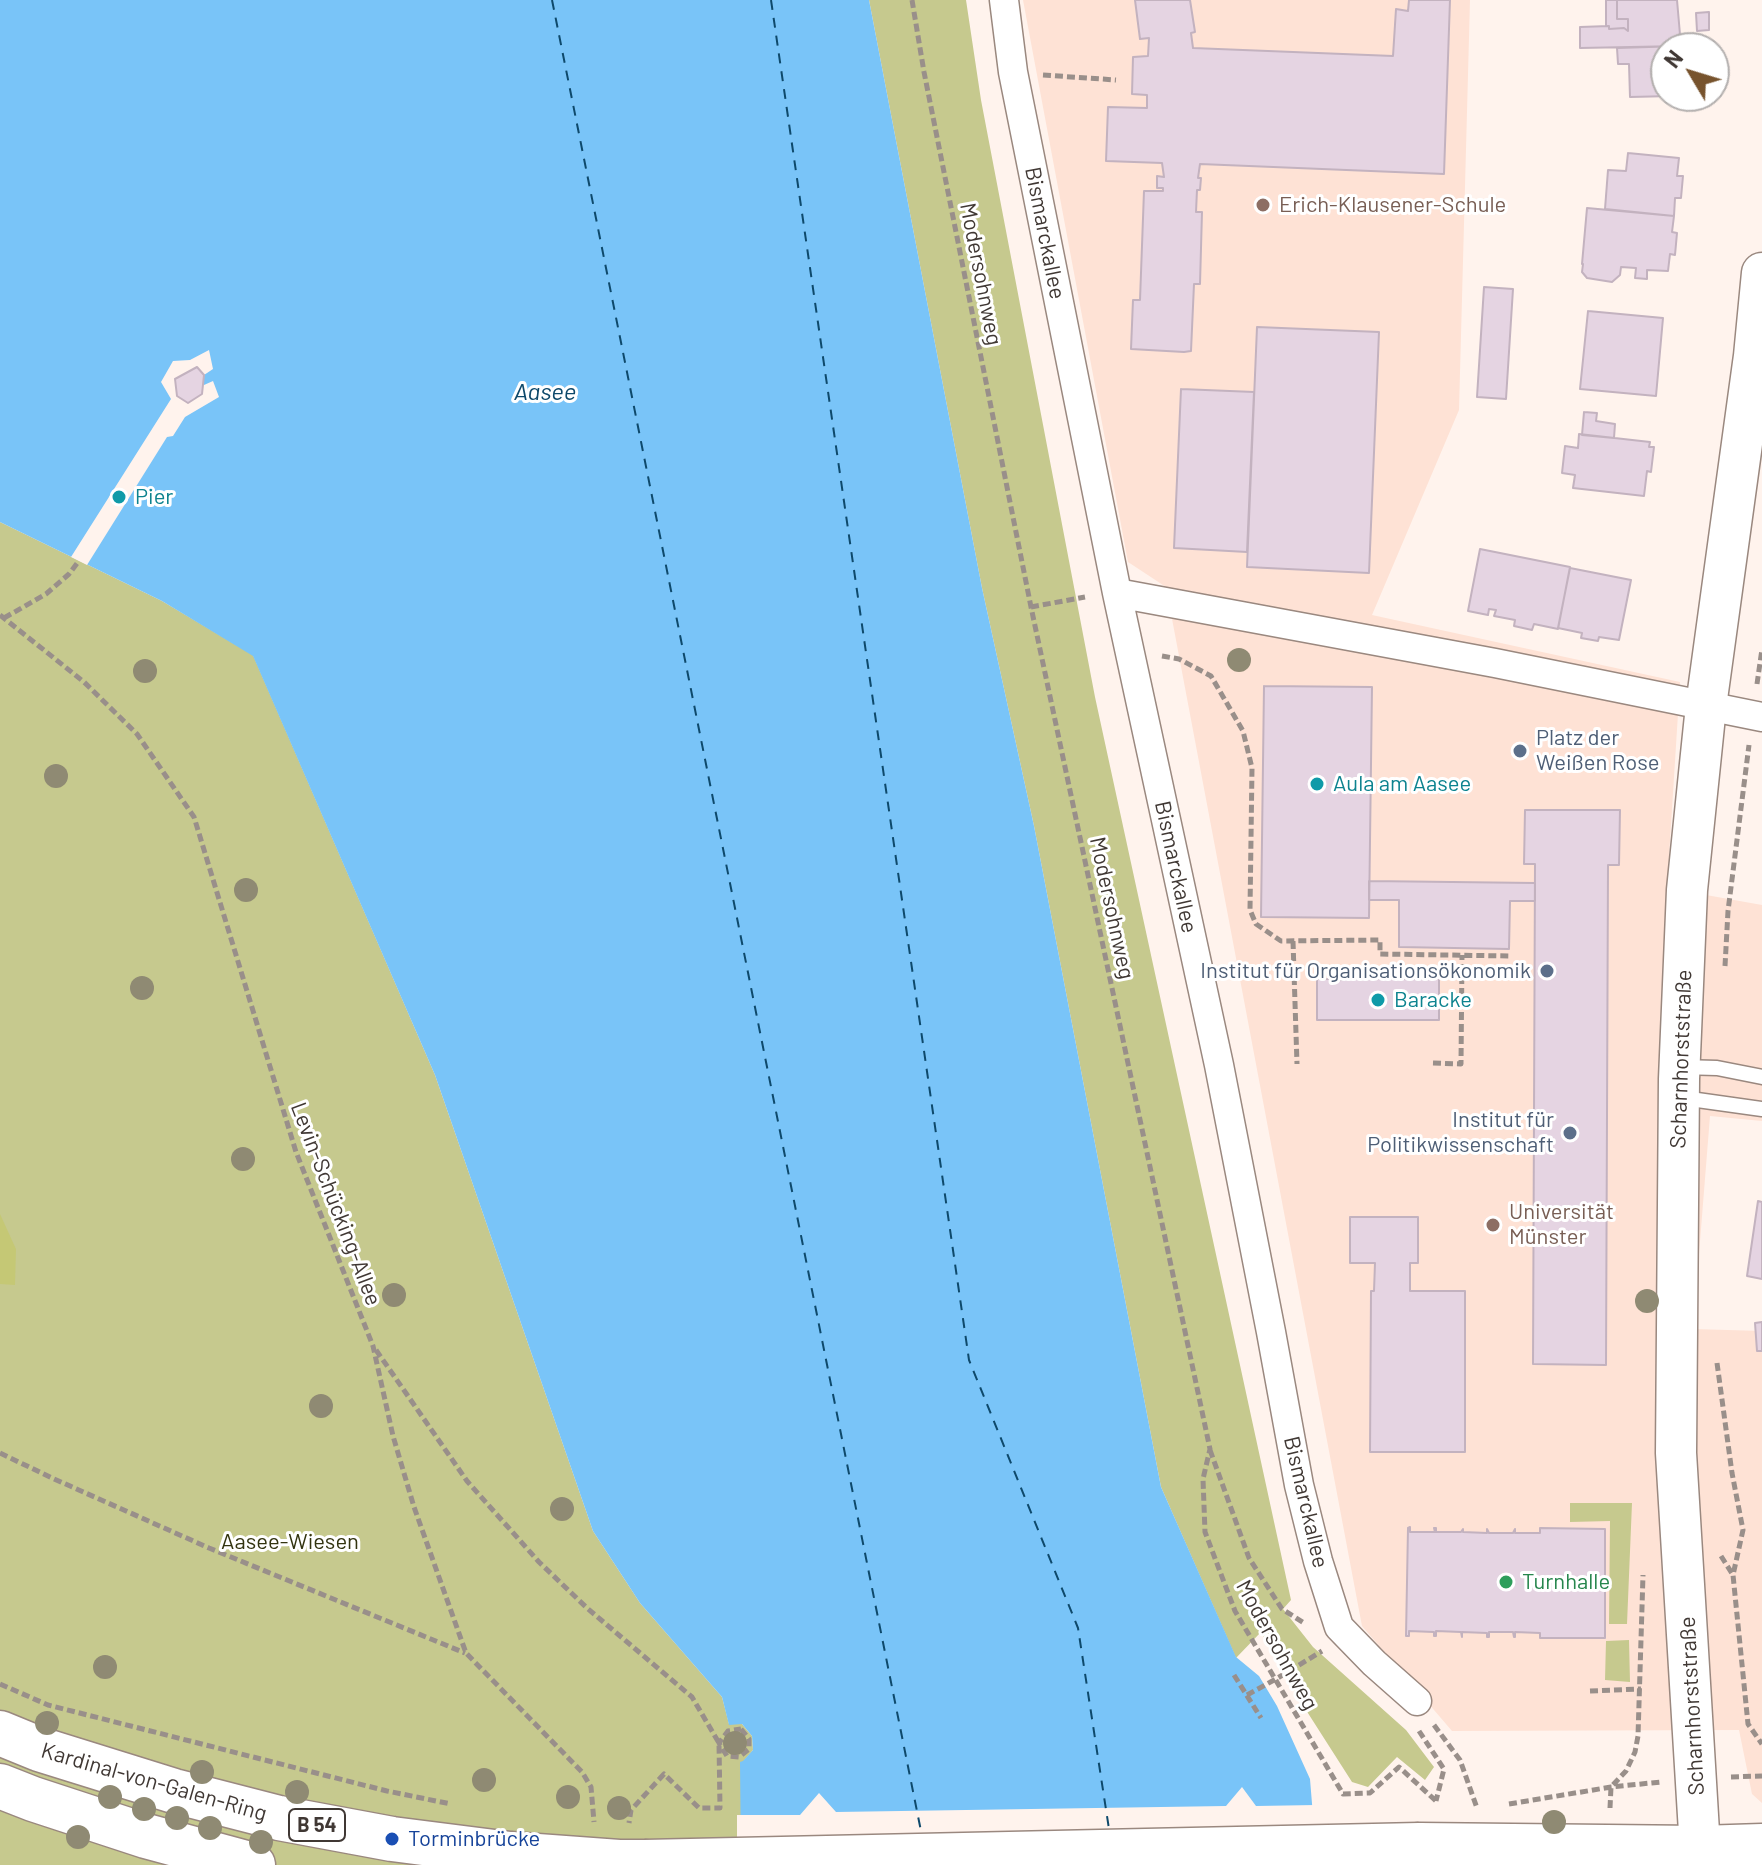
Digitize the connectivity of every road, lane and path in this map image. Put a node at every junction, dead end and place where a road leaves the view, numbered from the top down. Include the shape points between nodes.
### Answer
1 (912, 0) edge
2 (1004, 0) edge
3 (1013, 72) junction
4 (1116, 80) dead end
5 (1762, 273) edge
6 (78, 562) dead end
7 (1104, 594) junction
8 (1031, 607) junction
9 (2, 617) edge
10 (1129, 652) junction
11 (1706, 706) junction
12 (1762, 717) edge
13 (1293, 941) junction
14 (1462, 955) junction
15 (1510, 956) dead end
16 (1433, 1063) dead end
17 (1297, 1064) dead end
18 (1762, 1077) edge
19 (1679, 1082) junction
20 (1762, 1109) edge
21 (373, 1346) junction
22 (0, 1453) edge
23 (1643, 1566) dead end
24 (1733, 1575) dead end
25 (1329, 1647) dead end
26 (466, 1653) junction
27 (1234, 1675) dead end
28 (1276, 1679) junction
29 (0, 1684) edge
30 (1641, 1689) junction
31 (1590, 1691) dead end
32 (1247, 1695) junction
33 (1417, 1701) joint
34 (1261, 1718) dead end
35 (0, 1733) edge
36 (719, 1743) junction
37 (1762, 1744) edge
38 (0, 1786) edge
39 (1436, 1801) dead end
40 (1505, 1804) dead end
41 (462, 1806) dead end
42 (1491, 1807) dead end
43 (631, 1810) dead end
44 (595, 1831) dead end
45 (1762, 1846) edge
46 (1700, 1856) edge
47 (253, 1865) edge

1 - 8 path, Modersohnweg
2 - 3 street, Bismarckallee
3 - 4 path
3 - 7 street, Bismarckallee
5 - 11 street, Scharnhorststraße
6 - 9 path via 46,594
7 - 8 path
7 - 10 street, Bismarckallee
7 - 11 street
8 - 28 path, Modersohnweg via 1210,1449 1203,1479 1205,1532 1235,1611
9 - 21 path, Levin-Schücking-Allee via 84,682 137,734 194,817 296,1152
10 - 13 path via 1179,659 1211,676 1243,731 1252,768 1250,910 1256,924 1281,941
10 - 33 street, Bismarckallee via 1219,1065 1318,1561 1339,1627
11 - 12 street
11 - 19 street, Scharnhorststraße via 1687,890
13 - 14 path via 1380,940 1380,954
13 - 17 path
14 - 15 path
14 - 16 path via 1461,1064
18 - 19 lane via 1717,1068
19 - 20 lane
19 - 46 street, Scharnhorststraße via 1676,1453
21 - 26 path, Levin-Schücking-Allee via 414,1507
21 - 36 path via 467,1481 539,1562 692,1697
22 - 26 path via 209,1548
23 - 30 path
24 - 37 path via 1748,1724
25 - 28 path
26 - 44 path, Levin-Schücking-Allee via 582,1772 591,1787
27 - 32 path
28 - 32 path
28 - 39 path, Modersohnweg via 1343,1794 1370,1793 1399,1767
29 - 41 path via 48,1705
30 - 31 path
30 - 40 path via 1635,1752 1611,1787
32 - 34 path
33 - 42 path via 1460,1760 1477,1809
35 - 46 main road, Kardinal-von-Galen-Ring / B 54, bridge via 174,1791 279,1818 392,1839 619,1862 1419,1845
36 - 36 path via 728,1731 741,1729 749,1749 739,1757 727,1756
36 - 43 path via 720,1808 699,1808 664,1774
38 - 47 main road via 146,1836
45 - 46 main road, B 54

